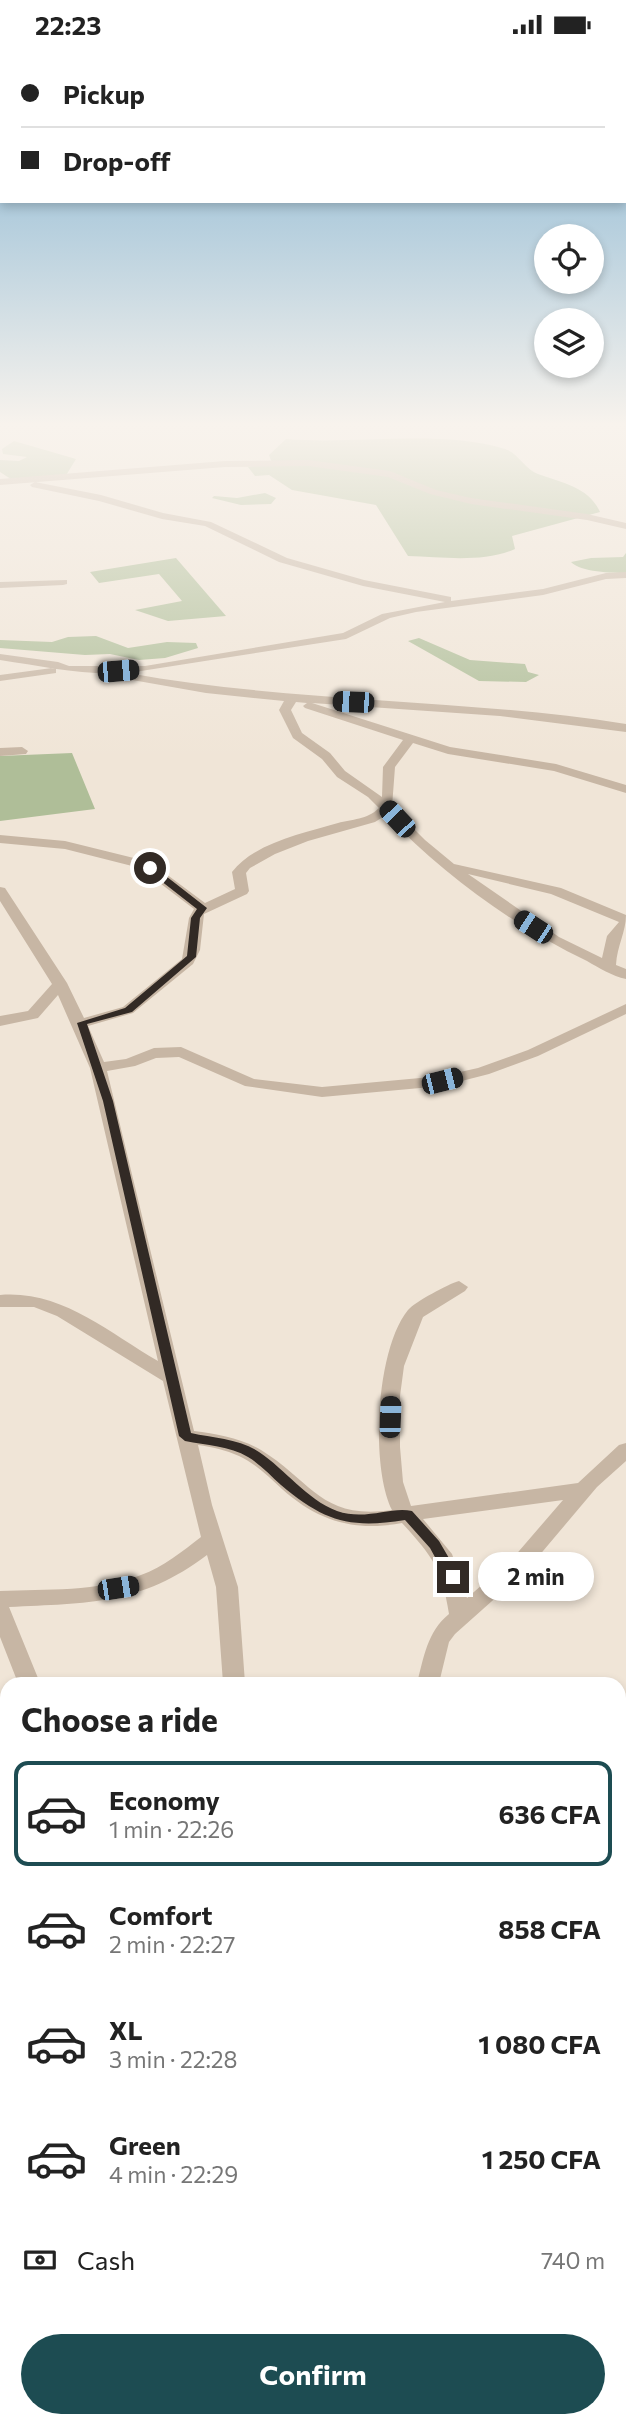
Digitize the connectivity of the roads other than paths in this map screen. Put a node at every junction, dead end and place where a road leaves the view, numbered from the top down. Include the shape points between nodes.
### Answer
1 (233, 536) edge
2 (626, 575) edge
3 (63, 582) dead end
4 (0, 585) edge
5 (465, 602) junction
6 (0, 657) edge
7 (67, 669) junction
8 (97, 671) junction
9 (0, 678) edge
10 (289, 699) junction
11 (626, 728) edge
12 (409, 739) junction
13 (22, 751) dead end
14 (0, 752) edge
15 (626, 789) edge
16 (386, 807) junction
17 (0, 839) edge
18 (447, 865) junction
19 (0, 891) edge
20 (202, 908) junction
21 (626, 922) edge
22 (609, 966) junction
23 (626, 975) edge
24 (60, 983) junction
25 (626, 1009) edge
26 (0, 1021) edge
27 (82, 1023) junction
28 (98, 1068) junction
29 (459, 1287) dead end
30 (0, 1301) edge
31 (171, 1377) junction
32 (185, 1436) junction
33 (626, 1450) edge
34 (585, 1489) junction
35 (408, 1515) junction
36 (212, 1540) junction
37 (0, 1599) edge
38 (0, 1610) edge
39 (460, 1618) junction
40 (27, 1677) edge
41 (234, 1677) edge
42 (430, 1677) edge

1 - 5 street via 283,560 363,583
2 - 5 street
3 - 4 street
5 - 8 street via 386,616 346,636 145,669
6 - 7 street
7 - 8 street
7 - 9 street
8 - 10 street
10 - 11 street via 443,706
10 - 12 street
10 - 16 street via 285,710 297,735
12 - 15 street via 568,771
12 - 16 street via 387,772 390,795
13 - 14 street
16 - 18 street
16 - 20 street via 375,818 307,838 245,864 239,872 242,891
17 - 20 street via 65,845 145,865
18 - 21 street via 556,891
18 - 22 street via 554,940
19 - 24 street
20 - 27 street via 195,918 188,961 128,1010
21 - 22 street via 614,934
22 - 23 street
24 - 26 street via 33,1015
24 - 27 street
25 - 28 street via 533,1053 442,1081 307,1091 250,1083 173,1052
27 - 28 street
28 - 31 street
29 - 35 street via 415,1313 391,1382 393,1487
30 - 31 street via 43,1301
31 - 32 street
32 - 35 street via 248,1451 311,1503 334,1515 374,1520
32 - 36 street
33 - 34 street
34 - 35 street
34 - 39 street via 520,1564
35 - 39 street via 445,1561 453,1577
36 - 37 street via 148,1581 51,1597
36 - 41 street via 227,1587
38 - 40 street
39 - 42 street via 439,1640

